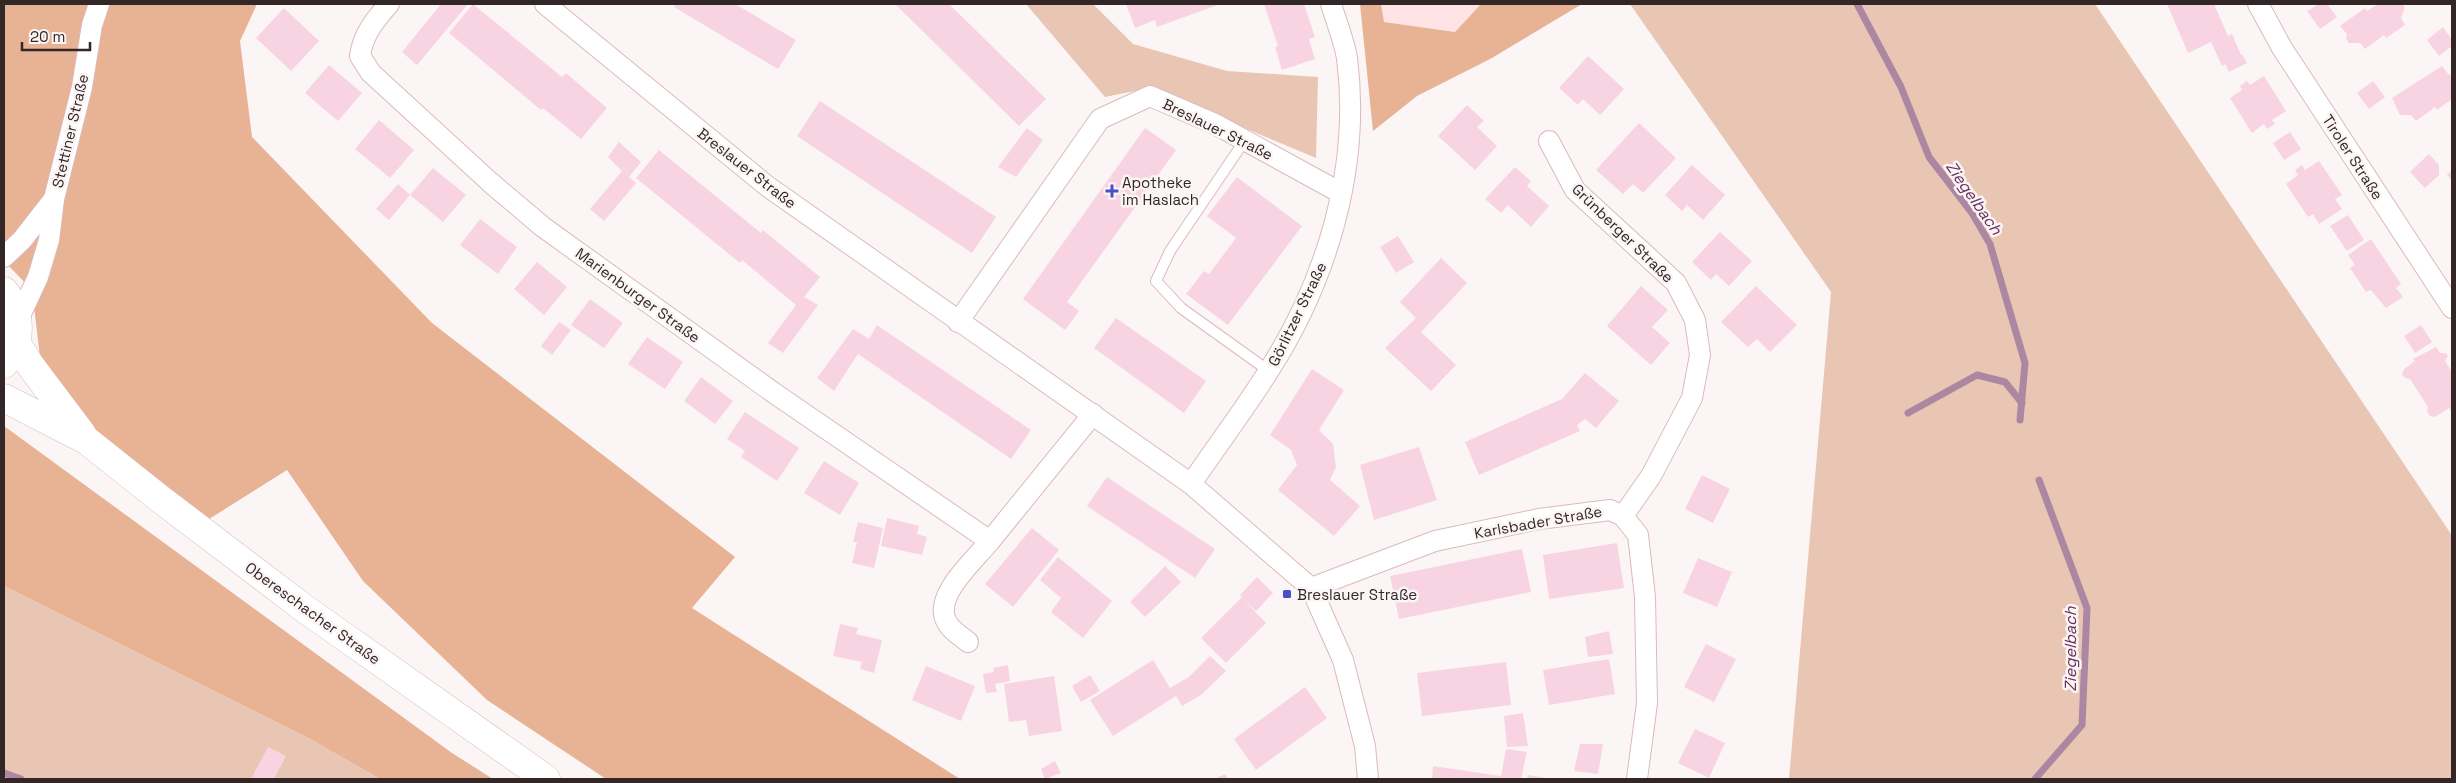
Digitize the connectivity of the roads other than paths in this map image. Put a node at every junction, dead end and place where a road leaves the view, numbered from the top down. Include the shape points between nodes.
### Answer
1 (99, 4) edge
2 (389, 4) edge
3 (545, 4) edge
4 (1331, 4) edge
5 (2258, 4) edge
6 (1244, 140) junction
7 (1549, 141) dead end
8 (1342, 193) junction
9 (54, 199) junction
10 (4, 257) edge
11 (4, 291) edge
12 (2452, 308) edge
13 (958, 322) junction
14 (13, 342) edge
15 (1269, 371) junction
16 (4, 398) edge
17 (1093, 414) junction
18 (86, 440) junction
19 (1191, 484) junction
20 (1623, 516) junction
21 (990, 541) junction
22 (1311, 588) junction
23 (968, 642) dead end
24 (546, 779) edge
25 (1368, 779) edge
26 (1637, 779) edge

1 - 9 street, Stettiner Straße
2 - 21 street, Marienburger Straße via 362,40 360,56 371,73 490,183 543,227 774,394
3 - 13 street, Breslauer Straße via 767,186
4 - 8 street, Görlitzer Straße via 1346,56 1348,80 1349,125
5 - 12 street, Tiroler Straße via 2282,48
6 - 8 street, Breslauer Straße
6 - 13 street, Breslauer Straße via 1150,96 1100,119
6 - 15 lane via 1170,251 1156,281 1181,308
7 - 20 street, Grünberger Straße via 1575,190 1676,283 1695,320 1700,355 1692,398 1650,476
8 - 15 street, Görlitzer Straße via 1329,248
9 - 10 street, Stettiner Straße via 22,240
9 - 14 street, Stettiner Straße via 49,240
11 - 14 main road, Obereschacher Straße via 14,305
13 - 17 street, Breslauer Straße
14 - 18 main road, Obereschacher Straße
15 - 19 street, Görlitzer Straße
16 - 18 main road, Obereschacher Straße
17 - 19 street, Breslauer Straße
17 - 21 street
18 - 24 main road, Obereschacher Straße via 305,609
19 - 22 street, Breslauer Straße
20 - 22 street, Karlsbader Straße via 1610,510 1539,519 1435,541
20 - 26 street, Karlsbader Straße via 1638,535 1645,597 1647,703
21 - 23 street via 947,592 942,608 948,625
22 - 25 street, Breslauer Straße via 1344,660 1365,746

